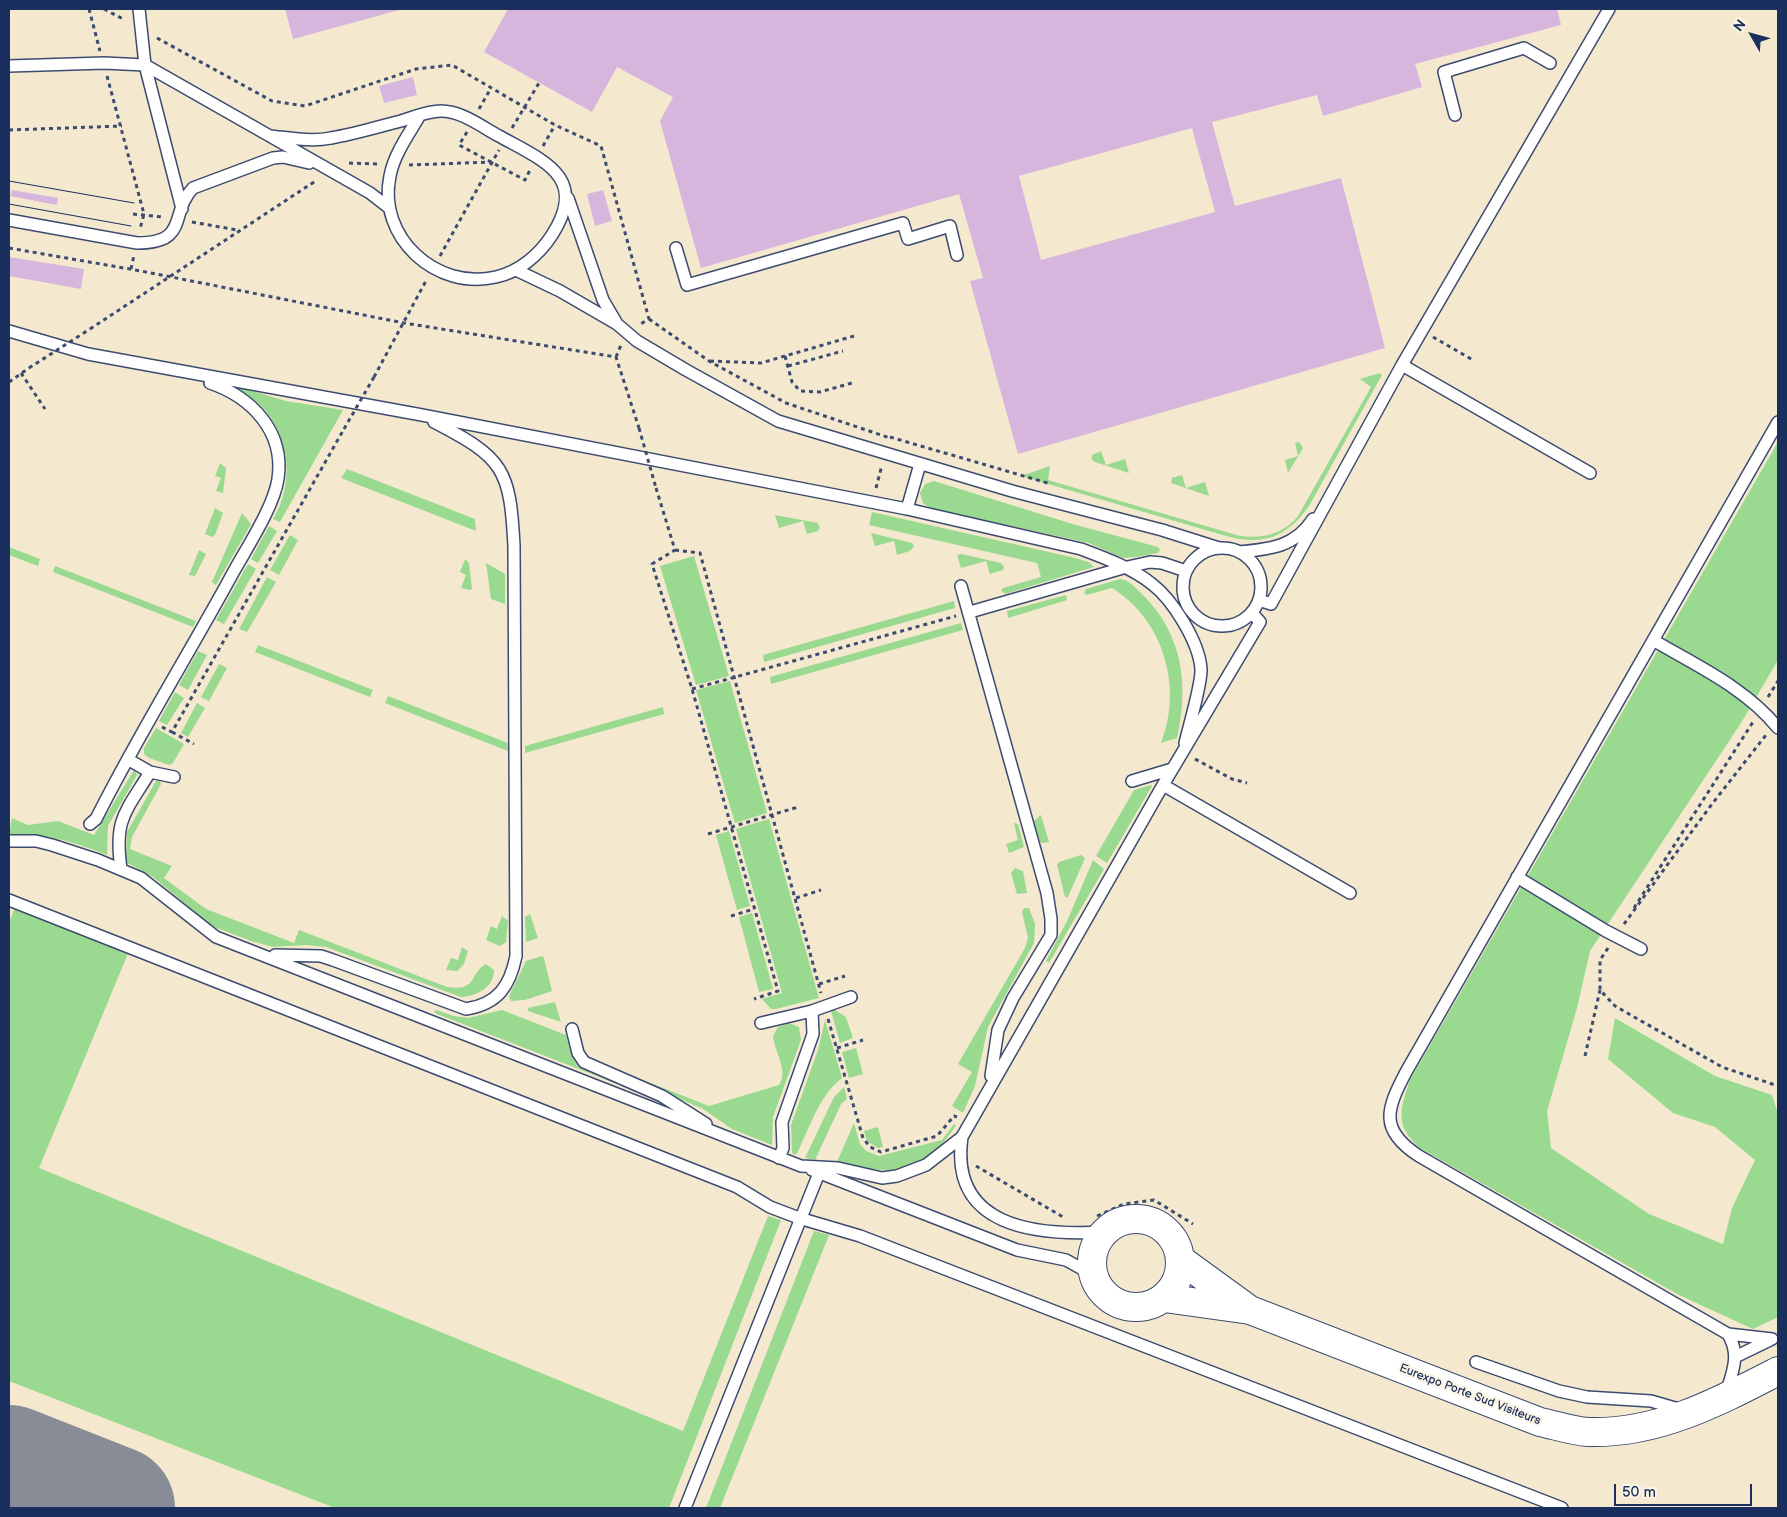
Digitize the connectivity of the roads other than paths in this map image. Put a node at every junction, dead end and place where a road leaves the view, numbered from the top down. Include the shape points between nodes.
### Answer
1 (139, 9) edge
2 (1609, 9) edge
3 (1550, 63) dead end
4 (145, 65) junction
5 (9, 66) edge
6 (420, 115) junction
7 (1455, 115) dead end
8 (270, 136) junction
9 (332, 171) junction
10 (566, 194) junction
11 (388, 207) junction
12 (182, 210) junction
13 (9, 220) edge
14 (676, 248) dead end
15 (957, 255) dead end
16 (516, 270) junction
17 (617, 324) junction
18 (9, 331) edge
19 (1402, 365) junction
20 (176, 372) junction
21 (422, 415) junction
22 (1778, 422) edge
23 (920, 464) junction
24 (1590, 473) dead end
25 (1339, 480) junction
26 (907, 509) junction
27 (1162, 530) junction
28 (1219, 548) junction
29 (1240, 552) junction
30 (1200, 554) junction
31 (1123, 568) junction
32 (1186, 571) junction
33 (961, 586) dead end
34 (1265, 602) junction
35 (970, 612) junction
36 (1252, 613) junction
37 (1260, 622) junction
38 (1653, 640) junction
39 (1777, 726) edge
40 (1183, 752) junction
41 (129, 760) junction
42 (1172, 769) junction
43 (150, 772) junction
44 (174, 777) dead end
45 (1132, 781) dead end
46 (1163, 785) junction
47 (90, 824) dead end
48 (9, 841) edge
49 (121, 869) junction
50 (1517, 877) junction
51 (1350, 893) dead end
52 (9, 900) edge
53 (1641, 949) dead end
54 (266, 955) junction
55 (851, 997) dead end
56 (812, 1011) junction
57 (761, 1023) dead end
58 (572, 1029) dead end
59 (990, 1085) junction
60 (962, 1136) junction
61 (729, 1139) junction
62 (779, 1158) junction
63 (801, 1166) junction
64 (818, 1173) junction
65 (800, 1218) junction
66 (1098, 1225) junction
67 (1181, 1260) junction
68 (1093, 1275) junction
69 (1164, 1298) junction
70 (1250, 1310) junction
71 (1728, 1334) junction
72 (1775, 1338) edge
73 (1735, 1357) junction
74 (1476, 1362) dead end
75 (1778, 1371) edge
76 (1726, 1398) junction
77 (1694, 1412) junction
78 (685, 1508) edge
79 (1562, 1508) edge

1 - 4 lane
2 - 19 lane
3 - 7 lane via 1524,48 1444,72
4 - 5 lane
4 - 8 lane
4 - 12 lane
6 - 8 lane via 329,139
6 - 10 lane via 442,111 456,113 550,165 558,174
6 - 11 lane via 393,165
8 - 9 lane
9 - 11 lane
9 - 12 lane via 298,159 273,158 193,188
10 - 16 lane via 561,219 548,241 540,252
10 - 17 lane via 603,300
11 - 16 lane via 400,237 433,268 459,278 488,279
12 - 13 lane via 176,228 154,243 137,243
14 - 15 lane via 686,285 903,224 908,239 950,226
16 - 17 lane
17 - 23 lane via 686,370 778,421
18 - 20 lane via 88,354
19 - 24 lane
19 - 25 lane
20 - 21 lane
20 - 41 lane via 229,389 254,407 270,430 278,453 278,480 265,514
21 - 26 lane
21 - 54 lane via 483,451 503,474 511,502 514,546 516,947 512,972 500,994 480,1007 466,1009 321,956
22 - 38 lane
23 - 26 lane
23 - 27 lane
25 - 29 lane via 1299,536 1276,548
25 - 34 lane
26 - 31 lane via 1081,549
27 - 28 lane
27 - 30 lane
28 - 29 lane
28 - 30 lane
29 - 34 lane via 1249,558 1260,577
30 - 32 lane
31 - 32 lane via 1156,563
31 - 35 lane
31 - 40 lane via 1152,584 1165,597 1192,637 1201,669
32 - 36 lane via 1184,596 1196,617 1206,623 1231,626
33 - 35 lane
34 - 36 lane
34 - 37 lane
35 - 59 lane via 1047,893 1051,919 1050,935 998,1030
36 - 37 lane
37 - 40 lane
38 - 39 lane via 1737,690
38 - 50 lane
40 - 42 lane
41 - 43 lane
41 - 47 lane via 96,820
42 - 45 lane
42 - 46 lane
43 - 44 lane
43 - 49 lane via 120,824 117,843
46 - 51 lane
46 - 59 lane
48 - 49 lane via 36,841
49 - 54 lane via 152,885 206,931
50 - 53 lane
50 - 71 lane via 1394,1093 1390,1116 1394,1136 1419,1156
52 - 65 lane via 737,1187 770,1207
54 - 61 lane
55 - 56 lane
56 - 57 lane
56 - 62 lane via 813,1034 782,1122
58 - 61 lane via 578,1053 584,1062 662,1096
59 - 60 lane
60 - 63 lane via 926,1165 897,1176 882,1178 838,1168
60 - 66 lane via 959,1158 962,1179 968,1192 983,1209 996,1217 1060,1234
61 - 62 lane
62 - 63 lane
63 - 64 lane
64 - 65 lane
64 - 68 lane via 1017,1250 1066,1260
65 - 78 lane
65 - 79 lane via 870,1239
66 - 67 street via 1130,1218 1160,1224 1178,1246
66 - 68 street
67 - 69 street via 1177,1281
67 - 70 street, Eurexpo Porte Sud Visiteurs
68 - 69 street, Eurexpo Porte Sud Visiteurs via 1100,1289 1123,1305 1137,1308
69 - 70 street, Eurexpo Porte Sud Visiteurs
70 - 77 street, Eurexpo Porte Sud Visiteurs via 1540,1422 1587,1432 1634,1429
71 - 72 lane
71 - 73 lane via 1734,1343
72 - 73 lane
73 - 76 lane
74 - 77 lane via 1559,1391 1651,1401
75 - 76 street, Eurexpo Porte Sud Visiteurs
76 - 77 street, Eurexpo Porte Sud Visiteurs

